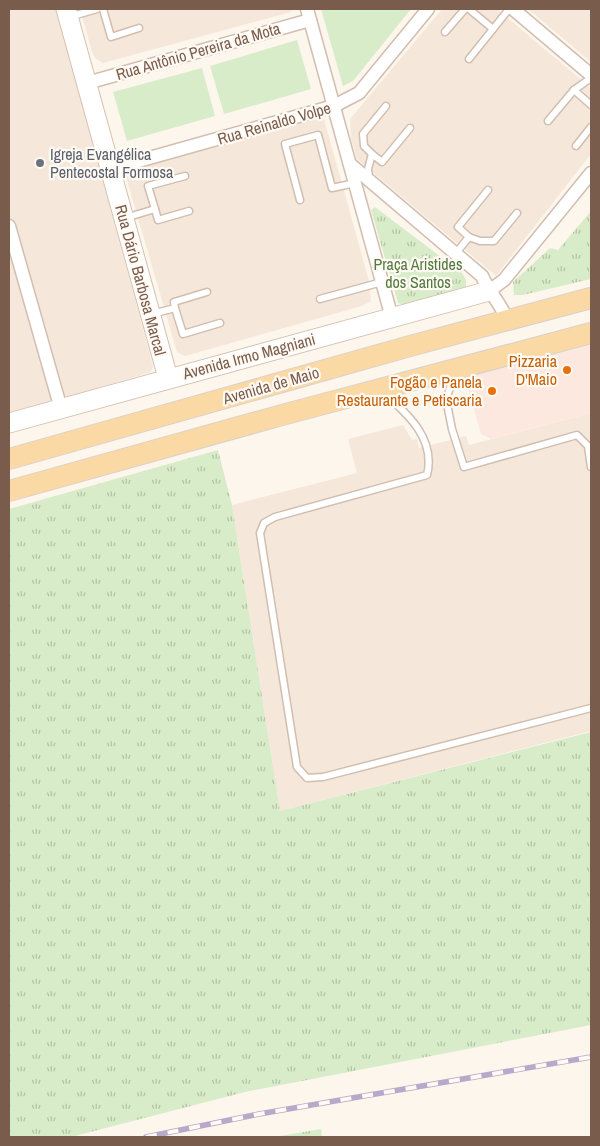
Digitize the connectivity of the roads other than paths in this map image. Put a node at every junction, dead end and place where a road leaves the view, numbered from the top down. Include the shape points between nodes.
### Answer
1 (98, 9) edge
2 (103, 9) edge
3 (428, 9) edge
4 (465, 9) edge
5 (469, 9) edge
6 (509, 9) edge
7 (513, 9) edge
8 (67, 13) edge
9 (309, 14) edge
10 (140, 28) dead end
11 (493, 29) junction
12 (445, 32) dead end
13 (469, 59) dead end
14 (591, 76) edge
15 (86, 83) junction
16 (574, 90) junction
17 (591, 105) edge
18 (334, 106) junction
19 (386, 106) dead end
20 (548, 122) dead end
21 (591, 127) edge
22 (410, 128) dead end
23 (576, 146) dead end
24 (372, 154) junction
25 (350, 164) junction
26 (110, 169) junction
27 (591, 173) edge
28 (185, 176) dead end
29 (370, 181) junction
30 (355, 183) junction
31 (488, 190) dead end
32 (300, 200) dead end
33 (155, 209) junction
34 (189, 211) dead end
35 (517, 213) dead end
36 (124, 218) junction
37 (9, 226) edge
38 (469, 237) junction
39 (456, 253) junction
40 (382, 282) junction
41 (488, 291) junction
42 (208, 292) dead end
43 (591, 298) edge
44 (320, 299) dead end
45 (175, 308) junction
46 (150, 315) junction
47 (392, 318) junction
48 (506, 319) junction
49 (220, 323) dead end
50 (591, 333) edge
51 (517, 351) junction
52 (458, 367) junction
53 (168, 378) junction
54 (379, 389) junction
55 (61, 409) junction
56 (9, 423) edge
57 (67, 443) junction
58 (9, 459) edge
59 (591, 467) edge
60 (79, 471) junction
61 (9, 491) edge
62 (591, 708) edge

1 - 8 lane
2 - 10 lane via 111,37
3 - 18 street, Rua Reinaldo Volpe via 359,93
4 - 12 lane
5 - 11 lane
6 - 11 lane
7 - 14 street
8 - 15 street, Rua Dário Barbosa Marcal
9 - 15 street, Rua Antônio Pereira da Mota
9 - 18 street
11 - 13 lane
14 - 16 lane
15 - 26 street, Rua Dário Barbosa Marcal
16 - 17 lane
16 - 20 lane
18 - 25 street
18 - 26 street, Rua Reinaldo Volpe
19 - 24 lane via 363,134 364,146
21 - 23 lane
22 - 24 lane via 382,162
24 - 29 lane via 368,169
25 - 29 street
25 - 30 street
26 - 36 street, Rua Dário Barbosa Marcal
27 - 41 street via 504,280
28 - 33 lane via 148,186
29 - 39 street
30 - 32 lane via 332,188 318,135 285,144
30 - 40 street
31 - 38 lane via 458,228
33 - 34 lane via 158,220
33 - 36 lane
35 - 38 lane via 494,241
36 - 46 street, Rua Dário Barbosa Marcal
37 - 55 street
38 - 39 lane
39 - 41 street via 482,276
40 - 44 lane
40 - 47 street
41 - 47 street, Avenida Irmo Magniani
41 - 48 street via 501,304
42 - 45 lane via 174,302
43 - 48 main road, Avenida de Maio
45 - 46 lane
45 - 49 lane via 183,334
46 - 53 street, Rua Dário Barbosa Marcal
47 - 53 street, Avenida Irmo Magniani
48 - 51 main road
48 - 57 main road, Avenida de Maio
50 - 51 main road, Avenida de Maio
51 - 52 main road, Avenida de Maio
52 - 54 main road, Avenida de Maio
52 - 59 lane via 446,399 464,467 577,435 588,446
53 - 55 street, Avenida Irmo Magniani
54 - 60 main road, Avenida de Maio
54 - 62 lane via 406,412 423,436 430,462 427,475 275,517 264,523 260,533 297,768 307,778 323,777
55 - 56 street, Avenida Irmo Magniani
57 - 58 main road, Avenida de Maio
57 - 60 main road
60 - 61 main road, Avenida de Maio

